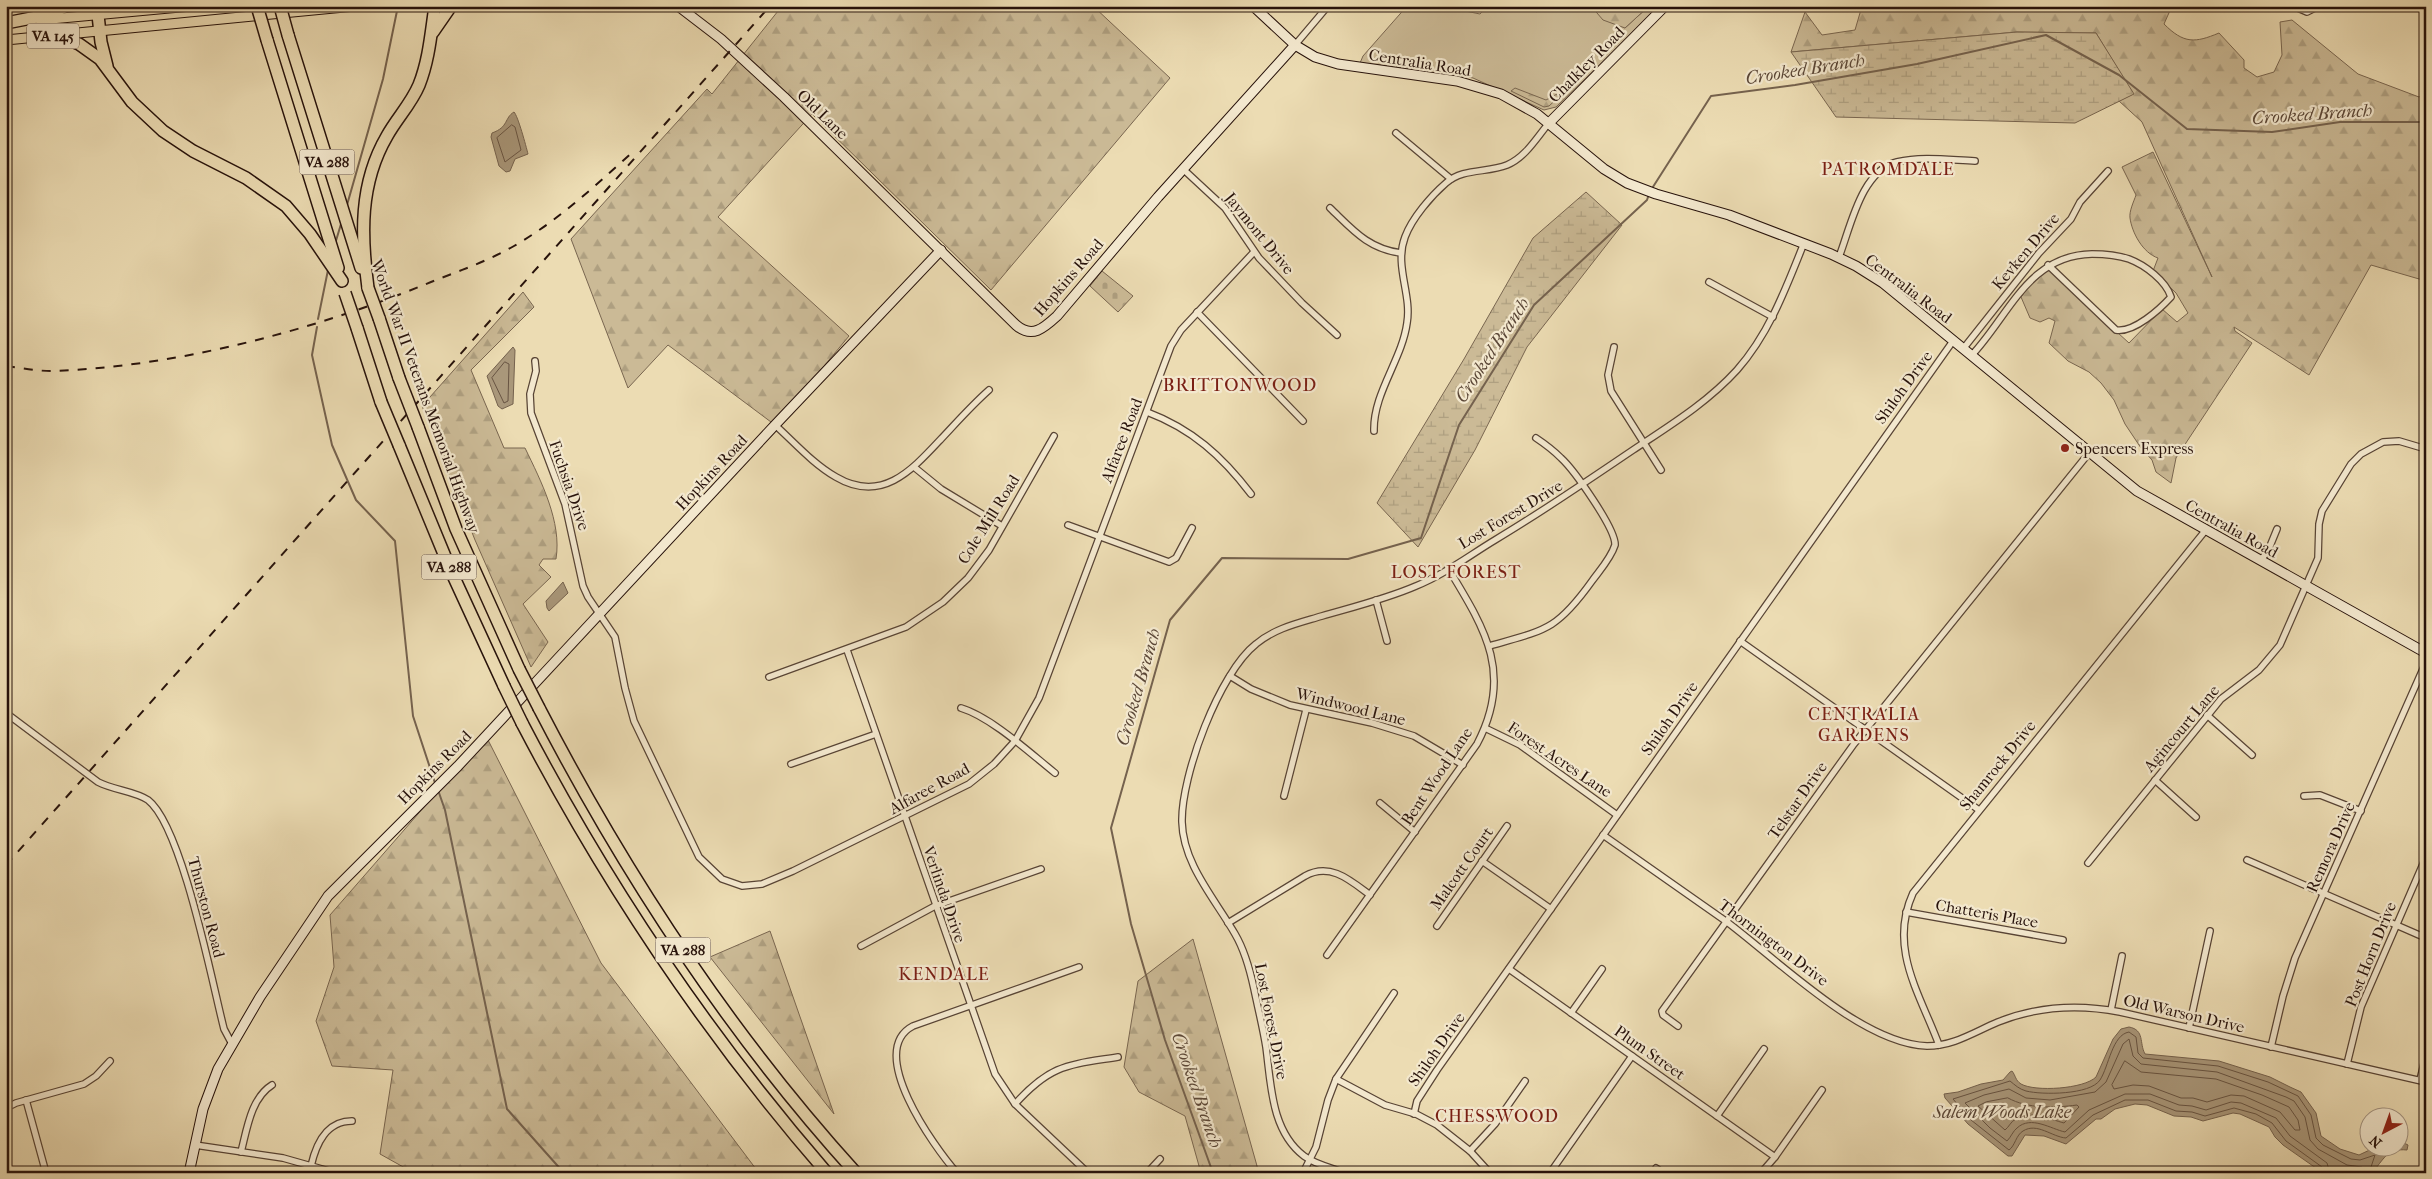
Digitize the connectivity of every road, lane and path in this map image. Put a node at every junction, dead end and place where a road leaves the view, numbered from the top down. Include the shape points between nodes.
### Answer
1 (67, 6) edge
2 (191, 6) edge
3 (257, 6) edge
4 (280, 6) edge
5 (355, 6) edge
6 (435, 6) edge
7 (451, 6) edge
8 (678, 6) edge
9 (1253, 6) edge
10 (1328, 6) edge
11 (1665, 6) edge
12 (2292, 6) edge
13 (2319, 6) edge
14 (98, 10) edge
15 (6, 24) edge
16 (100, 31) junction
17 (59, 35) junction
18 (431, 38) junction
19 (6, 40) edge
20 (1295, 45) junction
21 (109, 71) junction
22 (1549, 122) junction
23 (1396, 133) dead end
24 (1974, 161) dead end
25 (1183, 169) junction
26 (2108, 171) dead end
27 (1451, 179) junction
28 (1330, 208) dead end
29 (1804, 243) junction
30 (941, 250) junction
31 (1254, 252) junction
32 (1401, 253) junction
33 (1839, 257) junction
34 (2048, 265) junction
35 (342, 281) junction
36 (1709, 282) dead end
37 (368, 288) junction
38 (1197, 312) junction
39 (1773, 317) junction
40 (1337, 335) dead end
41 (1952, 341) junction
42 (1614, 347) dead end
43 (1963, 349) junction
44 (1971, 356) junction
45 (535, 361) dead end
46 (989, 390) dead end
47 (1147, 412) junction
48 (1302, 421) dead end
49 (775, 425) junction
50 (1374, 431) dead end
51 (1054, 436) dead end
52 (1536, 438) dead end
53 (1644, 443) junction
54 (2426, 449) edge
55 (2089, 453) junction
56 (914, 466) junction
57 (1661, 470) dead end
58 (1582, 485) junction
59 (1251, 494) dead end
60 (1068, 525) dead end
61 (1002, 526) junction
62 (1192, 528) dead end
63 (2277, 529) dead end
64 (2205, 530) junction
65 (1100, 536) junction
66 (2260, 561) junction
67 (1448, 568) junction
68 (2304, 586) junction
69 (1376, 600) junction
70 (600, 614) junction
71 (1387, 641) dead end
72 (1740, 641) junction
73 (1489, 646) junction
74 (847, 650) junction
75 (2426, 653) edge
76 (2426, 662) edge
77 (1230, 676) junction
78 (768, 677) dead end
79 (962, 708) dead end
80 (1306, 710) junction
81 (6, 713) edge
82 (2207, 715) junction
83 (1485, 728) junction
84 (1865, 729) junction
85 (876, 734) junction
86 (1014, 741) junction
87 (2252, 755) dead end
88 (791, 764) dead end
89 (1463, 765) junction
90 (1055, 773) dead end
91 (2155, 780) junction
92 (1284, 796) dead end
93 (2304, 796) dead end
94 (1380, 804) dead end
95 (1979, 810) junction
96 (2361, 811) junction
97 (1617, 815) junction
98 (905, 817) junction
99 (2196, 817) dead end
100 (1507, 826) dead end
101 (1415, 832) junction
102 (1603, 835) junction
103 (2426, 857) edge
104 (2247, 860) dead end
105 (1482, 861) junction
106 (2088, 863) dead end
107 (1041, 869) dead end
108 (2325, 892) junction
109 (1370, 895) junction
110 (935, 906) junction
111 (1550, 909) junction
112 (1906, 912) junction
113 (1727, 922) junction
114 (1228, 923) junction
115 (2397, 924) junction
116 (1437, 926) dead end
117 (2210, 931) dead end
118 (2426, 938) edge
119 (2063, 940) dead end
120 (861, 946) dead end
121 (1327, 955) dead end
122 (2122, 956) dead end
123 (1079, 967) dead end
124 (1508, 969) junction
125 (1602, 969) dead end
126 (1394, 993) dead end
127 (970, 1006) junction
128 (2111, 1010) junction
129 (1571, 1013) junction
130 (1678, 1026) dead end
131 (2189, 1028) junction
132 (232, 1044) junction
133 (1939, 1045) junction
134 (2271, 1047) junction
135 (1764, 1049) dead end
136 (2426, 1055) edge
137 (1632, 1056) junction
138 (1118, 1057) dead end
139 (110, 1061) dead end
140 (2347, 1064) junction
141 (1336, 1079) junction
142 (1525, 1081) dead end
143 (2423, 1081) edge
144 (272, 1085) dead end
145 (1822, 1090) dead end
146 (26, 1100) junction
147 (1016, 1104) junction
148 (6, 1108) edge
149 (1414, 1114) junction
150 (1717, 1116) junction
151 (352, 1121) dead end
152 (195, 1145) junction
153 (1470, 1151) junction
154 (241, 1152) junction
155 (1775, 1157) junction
156 (1160, 1159) dead end
157 (1310, 1160) junction
158 (311, 1166) junction
159 (1656, 1168) dead end
160 (46, 1173) edge
161 (189, 1173) edge
162 (336, 1173) edge
163 (827, 1173) edge
164 (856, 1173) edge
165 (957, 1173) edge
166 (1088, 1173) edge
167 (1147, 1173) edge
168 (1303, 1173) edge
169 (1346, 1173) edge
170 (1490, 1173) edge
171 (1550, 1173) edge
172 (1663, 1173) edge
173 (1761, 1173) edge
174 (2149, 1173) edge
175 (2185, 1173) edge

1 - 15 highway via 47,15
2 - 14 main road, VA 145
3 - 35 highway, VA 288, bridge
4 - 37 highway, World War II Veterans Memorial Highway / VA 288, bridge via 336,194
5 - 16 main road, VA 145
6 - 18 highway
7 - 18 highway
8 - 30 main road, Old Lane via 730,47
9 - 20 main road, Centralia Road
10 - 20 street, Hopkins Road
11 - 22 main road, Chalkley Road
12 - 13 street via 2306,12
14 - 15 main road, VA 145
14 - 16 highway
16 - 17 main road, VA 145
16 - 21 highway
17 - 19 main road, VA 145
17 - 21 highway via 90,51
18 - 37 highway via 419,85 386,137 369,180 363,228
20 - 22 main road, Centralia Road via 1315,57 1338,64 1474,85 1508,97
20 - 25 main road, Hopkins Road
21 - 35 highway via 140,110 163,131 246,178 286,206
22 - 27 street via 1516,160 1501,167 1464,173
22 - 29 main road, Centralia Road via 1604,170 1641,188 1729,215
23 - 27 street
24 - 33 street via 1906,160 1892,163 1878,172 1864,191
25 - 30 main road, Hopkins Road via 1056,316 1040,330 1029,332 1020,328
25 - 31 street, Jaymont Drive via 1224,208
26 - 43 street, Kevken Drive
27 - 32 street via 1414,219
28 - 32 street via 1367,242
29 - 33 main road, Centralia Road
29 - 39 street, Lost Forest Drive
30 - 49 main road, Hopkins Road
31 - 38 street, Alfaree Road
31 - 40 street, Jaymont Drive
32 - 50 street via 1408,323 1376,411
33 - 41 main road, Centralia Road via 1882,283
34 - 34 street via 2079,254 2122,257 2149,270 2171,296 2129,329 2116,330
34 - 44 street via 2028,282
35 - 163 highway, VA 288, bridge via 381,402 455,580 522,722 593,850 647,935 742,1070
36 - 39 street
37 - 164 highway, World War II Veterans Memorial Highway / VA 288, bridge via 456,529 519,669 615,846 698,972 764,1062
38 - 47 street, Alfaree Road via 1171,346
38 - 48 street
39 - 53 street, Lost Forest Drive via 1747,357 1723,384 1692,411
41 - 43 main road, Centralia Road
41 - 72 street, Shiloh Drive
42 - 53 street via 1609,370 1611,392
43 - 44 main road, Centralia Road
44 - 55 main road, Centralia Road
45 - 70 street, Fuchsia Drive via 531,413 565,504 583,586
46 - 56 street
47 - 59 street via 1171,421 1199,440
47 - 65 street, Alfaree Road
49 - 56 street via 828,472 854,485 872,487 889,483
49 - 70 main road, Hopkins Road
51 - 61 street, Cole Mill Road
52 - 58 street via 1562,458
53 - 57 street
53 - 58 street, Lost Forest Drive
54 - 68 street, Agincourt Lane via 2399,441 2383,442 2351,464 2322,511 2318,558
55 - 64 main road, Centralia Road via 2137,491
55 - 84 street, Telstar Drive
56 - 61 street via 941,489
58 - 67 street, Lost Forest Drive
58 - 73 street via 1612,532 1614,550 1574,606 1559,621 1541,631
60 - 65 street
61 - 74 street, Cole Mill Road via 979,564 943,602 906,627
62 - 65 street via 1176,558 1169,562
63 - 66 street
64 - 66 main road, Centralia Road
64 - 95 street, Shamrock Drive
65 - 86 street, Alfaree Road via 1039,698
66 - 68 main road, Centralia Road
67 - 69 street, Lost Forest Drive via 1416,586
67 - 73 street, Bent Wood Lane via 1478,617
68 - 75 main road, Centralia Road
68 - 82 street, Agincourt Lane via 2287,634 2274,654
69 - 71 street
69 - 77 street, Lost Forest Drive via 1269,634 1244,655
70 - 98 street, Alfaree Road via 616,637 628,703 652,761 699,858 722,879 742,886 762,884
70 - 132 main road, Hopkins Road via 328,896 276,971
72 - 84 street
72 - 97 street, Shiloh Drive
73 - 83 street, Bent Wood Lane via 1494,690
74 - 78 street, Cole Mill Road
74 - 85 street, Verlinda Drive
76 - 96 street, Remora Drive
77 - 80 street, Windwood Lane via 1273,699
77 - 114 street, Lost Forest Drive via 1195,755 1182,820 1190,860
79 - 86 street
80 - 89 street, Windwood Lane via 1400,731 1426,742
80 - 92 street
81 - 132 street, Thurston Road via 98,782 142,797 152,805 184,869 224,1029
82 - 87 street
82 - 91 street, Agincourt Lane
83 - 89 street, Bent Wood Lane
83 - 97 street, Forest Acres Lane via 1520,745
84 - 95 street
84 - 113 street, Telstar Drive
85 - 88 street
85 - 98 street, Verlinda Drive
86 - 90 street
86 - 98 street, Alfaree Road via 994,764 969,784
89 - 101 street, Bent Wood Lane
91 - 99 street
91 - 106 street, Agincourt Lane
93 - 96 street via 2320,795
94 - 101 street
95 - 112 street, Shamrock Drive via 1920,883
96 - 108 street, Remora Drive
97 - 102 street, Shiloh Drive
98 - 110 street, Verlinda Drive
100 - 105 street, Malcott Court
101 - 109 street, Bent Wood Lane
102 - 111 street, Shiloh Drive
102 - 113 street, Thornington Drive
103 - 115 street, Post Horn Drive
104 - 108 street
105 - 111 street
105 - 116 street, Malcott Court
107 - 110 street
108 - 115 street
108 - 134 street, Remora Drive via 2288,977
109 - 114 street via 1343,875 1316,871
109 - 121 street, Bent Wood Lane
110 - 120 street
110 - 127 street, Verlinda Drive
111 - 124 street, Shiloh Drive
112 - 119 street, Chatteris Place
112 - 133 street, Shamrock Drive via 1902,932 1904,954
113 - 130 street, Telstar Drive via 1662,1011
113 - 133 street, Thornington Drive via 1773,960 1870,1030 1905,1043
114 - 157 street, Lost Forest Drive via 1250,972 1278,1116 1290,1141
115 - 118 street
115 - 140 street, Post Horn Drive via 2361,1008
117 - 131 street
122 - 128 street
123 - 127 street
124 - 129 street, Plum Street
124 - 149 street, Shiloh Drive via 1419,1097
125 - 129 street
126 - 141 street
127 - 147 street, Verlinda Drive via 995,1074
127 - 165 street via 909,1028 898,1041 895,1055 916,1113 933,1144
128 - 131 street, Old Warson Drive
128 - 133 street, Old Warson Drive via 2081,1007 2041,1009 2012,1017 1956,1042
129 - 137 street, Plum Street
131 - 134 street, Old Warson Drive
132 - 152 main road, Hopkins Road via 211,1086
134 - 140 street, Old Warson Drive
135 - 150 street
136 - 143 street
137 - 150 street, Plum Street
137 - 171 street
138 - 147 street via 1056,1070 1040,1079
139 - 146 street via 84,1084
140 - 143 street, Old Warson Drive
141 - 149 street via 1385,1104
141 - 157 street
142 - 153 street via 1495,1124
144 - 154 street via 257,1100
145 - 155 street
146 - 148 street
146 - 160 street
147 - 166 street, Verlinda Drive
149 - 153 street via 1443,1129
150 - 155 street, Plum Street
151 - 158 street via 336,1124 326,1131 316,1147
152 - 154 street
152 - 161 main road, Hopkins Road
153 - 170 street
154 - 158 street
155 - 173 street
156 - 167 street
157 - 168 street
157 - 169 street, Lost Forest Drive
158 - 162 street
159 - 172 street
174 - 175 street

